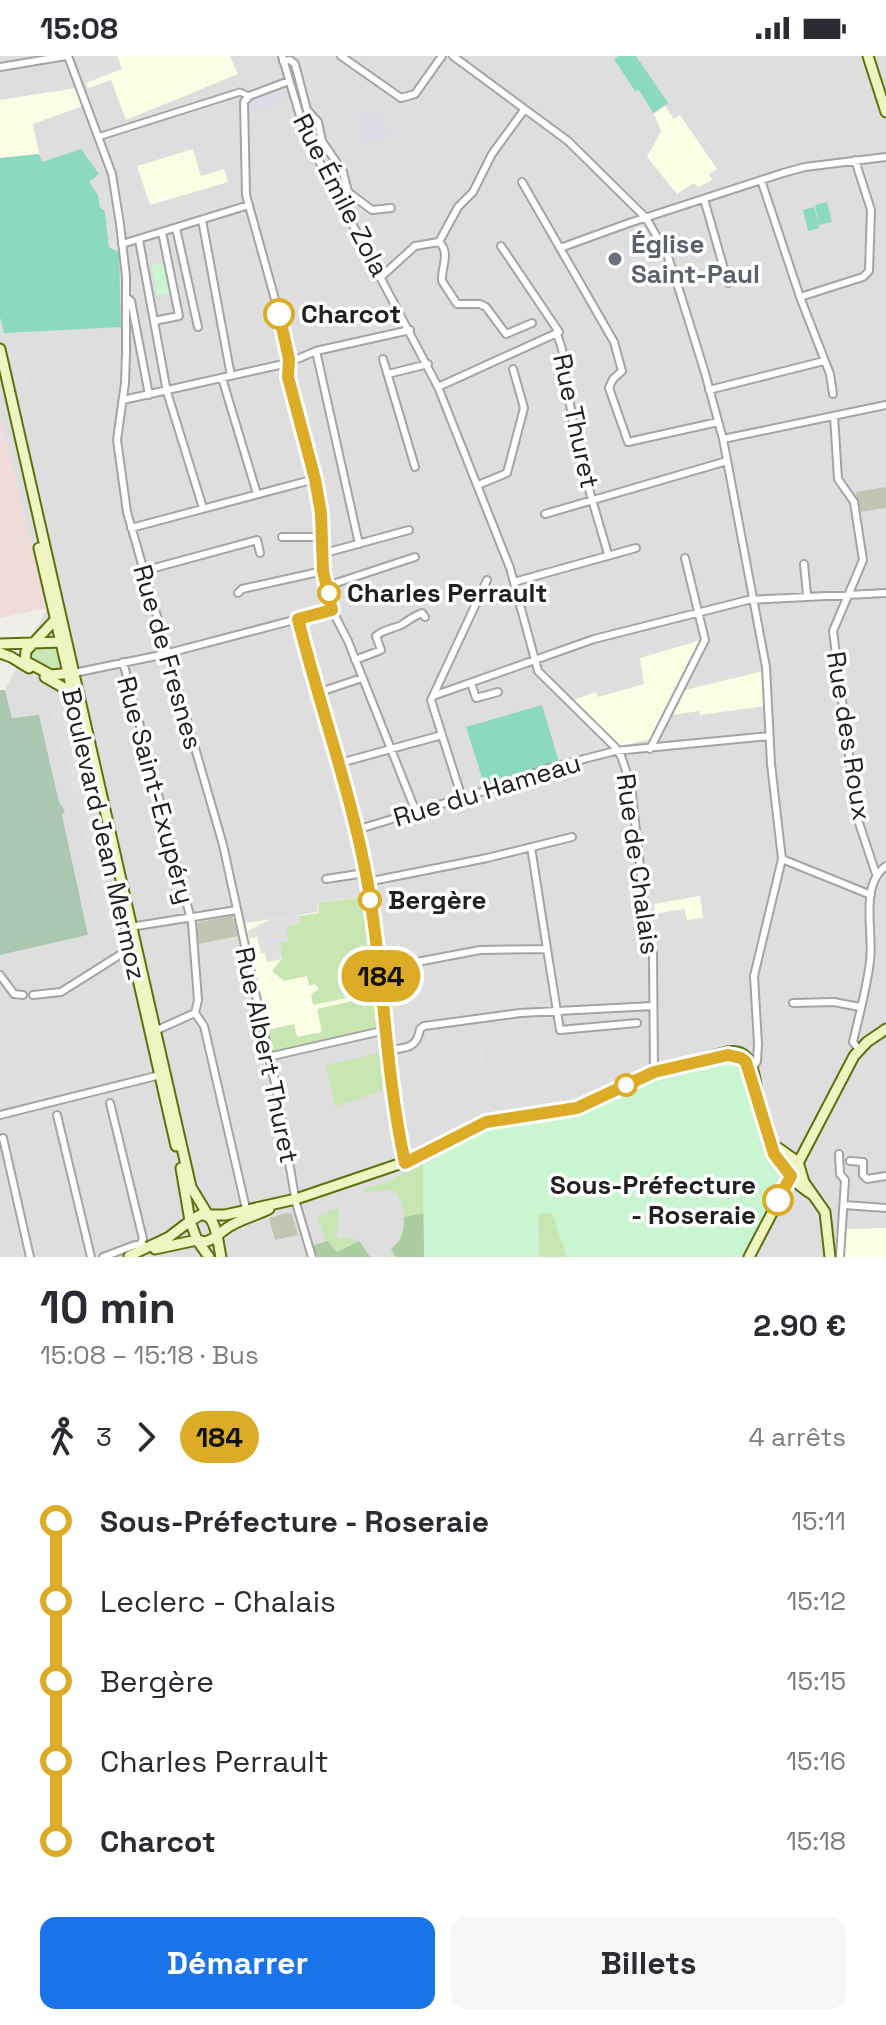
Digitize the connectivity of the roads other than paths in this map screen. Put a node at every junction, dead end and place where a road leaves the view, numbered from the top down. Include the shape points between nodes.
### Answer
1 (67, 56) edge
2 (341, 56) edge
3 (442, 56) edge
4 (453, 56) edge
5 (868, 56) edge
6 (283, 58) edge
7 (0, 67) edge
8 (289, 81) junction
9 (249, 96) junction
10 (884, 107) edge
11 (524, 110) junction
12 (101, 136) dead end
13 (886, 157) edge
14 (855, 160) junction
15 (761, 180) junction
16 (522, 182) dead end
17 (704, 199) junction
18 (249, 205) junction
19 (391, 208) dead end
20 (646, 218) junction
21 (202, 220) junction
22 (176, 228) junction
23 (162, 232) junction
24 (139, 240) junction
25 (439, 242) junction
26 (122, 244) junction
27 (501, 246) dead end
28 (560, 248) junction
29 (382, 276) junction
30 (728, 283) dead end
31 (126, 297) junction
32 (800, 297) junction
33 (154, 321) junction
34 (532, 323) dead end
35 (198, 327) dead end
36 (410, 330) junction
37 (557, 334) junction
38 (0, 349) edge
39 (316, 351) junction
40 (383, 359) dead end
41 (824, 361) junction
42 (288, 363) junction
43 (428, 364) junction
44 (513, 369) dead end
45 (388, 374) junction
46 (0, 375) edge
47 (231, 376) junction
48 (222, 378) junction
49 (438, 387) junction
50 (709, 390) junction
51 (167, 392) junction
52 (833, 394) dead end
53 (149, 395) junction
54 (122, 402) junction
55 (886, 405) edge
56 (834, 416) junction
57 (718, 422) junction
58 (723, 439) junction
59 (20, 449) junction
60 (727, 461) junction
61 (415, 467) dead end
62 (315, 479) junction
63 (478, 485) junction
64 (257, 494) junction
65 (592, 499) junction
66 (203, 508) junction
67 (545, 514) dead end
68 (131, 528) junction
69 (409, 530) dead end
70 (282, 537) dead end
71 (321, 537) junction
72 (359, 544) junction
73 (636, 548) dead end
74 (260, 553) dead end
75 (321, 554) junction
76 (608, 554) junction
77 (415, 557) dead end
78 (685, 558) dead end
79 (804, 564) dead end
80 (143, 571) junction
81 (323, 571) junction
82 (487, 580) dead end
83 (514, 582) junction
84 (327, 586) junction
85 (238, 593) dead end
86 (886, 593) edge
87 (807, 595) junction
88 (848, 595) junction
89 (754, 599) junction
90 (332, 610) junction
91 (699, 612) junction
92 (425, 617) dead end
93 (298, 619) junction
94 (55, 620) junction
95 (59, 641) junction
96 (33, 643) junction
97 (0, 644) edge
98 (69, 652) junction
99 (0, 653) edge
100 (167, 654) junction
101 (535, 659) junction
102 (355, 660) junction
103 (123, 662) junction
104 (37, 672) junction
105 (71, 673) junction
106 (362, 678) junction
107 (471, 683) junction
108 (320, 692) junction
109 (498, 692) dead end
110 (73, 693) junction
111 (433, 696) junction
112 (442, 735) junction
113 (769, 736) junction
114 (650, 749) junction
115 (392, 750) junction
116 (619, 752) junction
117 (340, 763) junction
118 (462, 798) junction
119 (416, 812) junction
120 (356, 830) junction
121 (572, 837) dead end
122 (531, 847) junction
123 (782, 859) junction
124 (886, 866) edge
125 (365, 873) junction
126 (876, 874) junction
127 (326, 879) dead end
128 (367, 882) junction
129 (871, 895) junction
130 (237, 910) junction
131 (190, 917) junction
132 (129, 927) junction
133 (547, 949) junction
134 (134, 952) junction
135 (380, 969) junction
136 (0, 975) edge
137 (23, 995) dead end
138 (33, 995) dead end
139 (793, 1003) dead end
140 (653, 1006) junction
141 (860, 1007) junction
142 (611, 1009) junction
143 (556, 1012) junction
144 (195, 1013) junction
145 (637, 1023) dead end
146 (612, 1026) junction
147 (886, 1029) edge
148 (157, 1030) junction
149 (386, 1030) junction
150 (389, 1050) junction
151 (859, 1050) junction
152 (717, 1056) junction
153 (268, 1057) junction
154 (753, 1068) junction
155 (654, 1072) junction
156 (164, 1074) junction
157 (757, 1091) junction
158 (110, 1103) dead end
159 (0, 1115) edge
160 (57, 1115) dead end
161 (3, 1138) dead end
162 (771, 1143) junction
163 (839, 1154) dead end
164 (850, 1161) dead end
165 (405, 1163) junction
166 (795, 1168) junction
167 (886, 1176) edge
168 (803, 1185) junction
169 (782, 1192) junction
170 (296, 1199) junction
171 (844, 1205) junction
172 (886, 1208) edge
173 (248, 1214) junction
174 (208, 1215) junction
175 (190, 1221) junction
176 (216, 1235) junction
177 (197, 1240) junction
178 (143, 1245) junction
179 (127, 1256) edge
180 (30, 1257) edge
181 (91, 1257) edge
182 (103, 1257) edge
183 (209, 1257) edge
184 (221, 1257) edge
185 (312, 1257) edge
186 (749, 1257) edge
187 (830, 1257) edge
188 (840, 1257) edge

1 - 7 street
1 - 26 street via 112,174
2 - 3 street via 401,98 415,94
4 - 11 street
5 - 10 main road
6 - 8 street, Rue Émile Zola
6 - 19 street via 295,64 307,110 318,122 348,192 372,210
8 - 9 street
8 - 29 street, Rue Émile Zola via 306,136
9 - 12 street via 240,92
9 - 18 street via 244,102
11 - 20 street via 575,147
11 - 25 street
13 - 14 street
14 - 15 street
14 - 32 street via 871,210 869,271
15 - 17 street
15 - 32 street
16 - 28 street
17 - 20 street
17 - 30 street
18 - 21 street
18 - 42 street
20 - 28 street
20 - 50 street via 667,254
21 - 22 street
21 - 47 street
22 - 23 street
22 - 35 street
23 - 24 street
23 - 33 street via 179,316
24 - 26 street
24 - 33 street
25 - 29 street via 415,246
25 - 34 street via 446,258 442,281 457,304 486,307 506,334
26 - 31 street
27 - 37 street, Rue Thuret
28 - 57 street via 614,342 622,371 609,388 628,442
29 - 36 street, Rue Émile Zola
31 - 53 street
31 - 54 street, Rue de Fresnes
32 - 41 street
33 - 51 street
36 - 39 street
36 - 43 street, Rue de Chalais
37 - 49 street
37 - 65 street, Rue Thuret via 576,445
38 - 59 main road
39 - 42 street
39 - 72 street
40 - 45 street
41 - 50 street
41 - 52 street
42 - 47 street
42 - 62 street
43 - 45 street
43 - 49 street, Rue de Chalais
44 - 63 street via 524,408 507,473
45 - 61 street
46 - 59 main road
47 - 48 street
48 - 51 street
48 - 64 street
49 - 63 street, Rue de Chalais
50 - 57 street
51 - 53 street
51 - 66 street
53 - 54 street
54 - 68 street, Rue de Fresnes via 117,440
55 - 56 street
56 - 58 street
56 - 88 street, Rue des Roux via 838,479 854,502 863,558
57 - 58 street
58 - 60 street
59 - 94 main road, Boulevard Jean Mermoz
59 - 98 main road, Boulevard Jean Mermoz
60 - 65 street
60 - 89 street
62 - 64 street
62 - 71 street
63 - 83 street, Rue de Chalais
64 - 66 street
65 - 67 street
65 - 76 street, Rue Thuret
66 - 68 street
68 - 80 street, Rue de Fresnes
69 - 72 street
70 - 71 street
71 - 75 street
72 - 75 street
73 - 76 street
74 - 80 street via 257,540
75 - 81 street
76 - 83 street
77 - 84 street
78 - 91 street
79 - 87 street
80 - 100 street, Rue de Fresnes
81 - 84 street
81 - 85 street
82 - 111 street
83 - 101 street, Rue de Chalais
84 - 90 street
86 - 88 street
87 - 88 street
87 - 89 street
88 - 126 street, Rue des Roux via 833,631 857,817
89 - 91 street
89 - 113 street via 766,667
90 - 93 street
90 - 102 street
91 - 101 street
91 - 114 street via 705,640
92 - 102 street via 422,613 379,632 381,650
93 - 100 street
93 - 108 street
94 - 95 main road, Boulevard Jean Mermoz
94 - 96 main road
95 - 96 main road
95 - 98 main road
95 - 105 main road, Boulevard Jean Mermoz
96 - 97 main road
96 - 104 main road via 24,657
98 - 105 main road, Boulevard Jean Mermoz
99 - 104 main road
100 - 103 street
100 - 130 street, Rue de Fresnes
101 - 107 street
101 - 116 street, Rue de Chalais via 540,675
102 - 106 street
103 - 105 street
103 - 131 street, Rue Saint-Exupéry
104 - 105 main road
104 - 110 main road
105 - 110 main road, Boulevard Jean Mermoz
105 - 132 main road, Boulevard Jean Mermoz
106 - 108 street
106 - 115 street
107 - 109 street via 476,698
107 - 111 street
108 - 117 street
110 - 132 main road, Boulevard Jean Mermoz
111 - 112 street
112 - 115 street
112 - 118 street
113 - 114 street, Rue du Hameau
113 - 123 street
114 - 116 street, Rue du Hameau
115 - 117 street
115 - 119 street
116 - 118 street, Rue du Hameau via 549,768
116 - 140 street, Rue de Chalais via 631,785 653,954
117 - 120 street
118 - 119 street, Rue du Hameau
119 - 120 street, Rue du Hameau
120 - 125 street
121 - 122 street
122 - 128 street
122 - 133 street
123 - 129 street
123 - 154 street via 754,976 758,1044
124 - 126 street
125 - 127 street
125 - 128 street
126 - 129 street
128 - 135 street
129 - 141 street via 871,960
130 - 131 street
130 - 153 street, Rue Albert Thuret
131 - 132 street
131 - 144 street, Rue Saint-Exupéry
132 - 134 main road, Boulevard Jean Mermoz
133 - 135 street via 480,950
133 - 143 street
134 - 138 street via 61,992
134 - 148 main road, Boulevard Jean Mermoz
134 - 156 main road, Boulevard Jean Mermoz
135 - 149 street
136 - 137 street via 14,994
139 - 141 street
140 - 142 street
140 - 155 street, Rue de Chalais
141 - 151 street via 853,1042
142 - 143 street
142 - 146 street
143 - 146 street via 560,1030
143 - 150 street via 424,1026 412,1047
144 - 148 street
144 - 173 street via 204,1026
145 - 146 street
147 - 151 main road
148 - 156 main road, Boulevard Jean Mermoz
149 - 150 street
149 - 153 street
150 - 165 street
151 - 166 main road
152 - 154 main road via 742,1053
152 - 155 main road
152 - 157 main road via 746,1062
153 - 170 street, Rue Albert Thuret
154 - 157 main road
155 - 165 main road via 577,1108 486,1122
156 - 159 street
156 - 174 main road, Boulevard Jean Mermoz via 191,1187
156 - 175 main road, Boulevard Jean Mermoz
157 - 162 main road
158 - 178 street
160 - 181 street
161 - 180 street
162 - 166 main road
162 - 166 main road via 774,1154
163 - 171 street
164 - 167 street via 863,1162 867,1179
165 - 170 main road
166 - 168 main road
166 - 168 main road
166 - 169 main road
168 - 169 main road
168 - 187 main road via 827,1218
169 - 186 main road
170 - 173 main road
170 - 185 street, Rue Albert Thuret
171 - 172 street
171 - 188 street
173 - 174 main road
173 - 176 main road
174 - 175 main road
174 - 176 main road, Boulevard Jean Mermoz
175 - 177 main road, Boulevard Jean Mermoz
175 - 178 main road via 169,1237
176 - 177 main road
176 - 184 main road, Boulevard Jean Mermoz
177 - 179 main road
177 - 183 main road, Boulevard Jean Mermoz
178 - 179 main road
178 - 182 street

